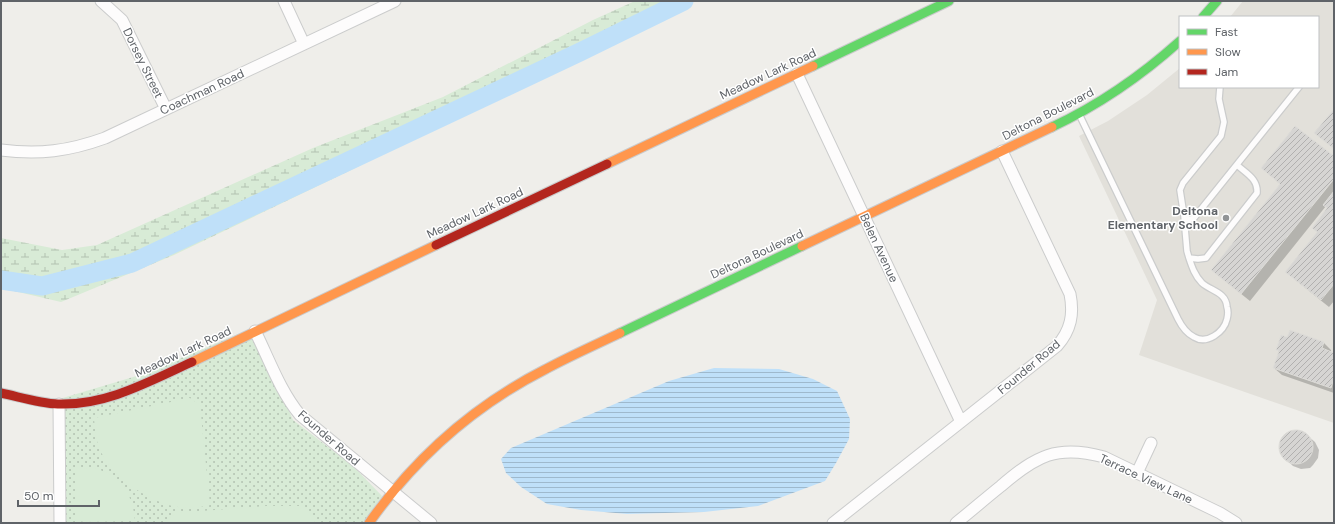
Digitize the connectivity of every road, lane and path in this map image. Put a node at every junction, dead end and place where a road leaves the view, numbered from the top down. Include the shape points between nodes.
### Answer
1 (101, 1) edge
2 (284, 1) edge
3 (395, 1) edge
4 (950, 1) edge
5 (1218, 1) edge
6 (1204, 16) edge
7 (1179, 42) edge
8 (304, 44) junction
9 (797, 74) junction
10 (1220, 88) edge
11 (1298, 88) edge
12 (166, 109) junction
13 (1079, 114) junction
14 (1, 150) edge
15 (1002, 151) junction
16 (1237, 165) junction
17 (864, 216) junction
18 (1184, 216) junction
19 (1189, 258) junction
20 (255, 331) junction
21 (1, 393) edge
22 (59, 404) junction
23 (962, 422) junction
24 (1151, 443) dead end
25 (1138, 473) junction
26 (392, 492) junction
27 (60, 523) edge
28 (369, 523) edge
29 (431, 523) edge
30 (833, 523) edge
31 (956, 523) edge
32 (1236, 523) edge

1 - 12 street, Dorsey Street via 122,20
2 - 8 street
3 - 8 street, Coachman Road
4 - 9 street, Meadow Lark Road
5 - 6 street
7 - 13 street, Deltona Boulevard via 1135,79
8 - 12 street, Coachman Road
9 - 17 street, Belen Avenue
9 - 20 street, Meadow Lark Road
10 - 18 lane via 1219,99 1224,122 1221,136 1183,183 1180,190
11 - 16 lane
12 - 14 street, Coachman Road via 106,138 83,146 40,153
13 - 15 street, Deltona Boulevard
13 - 19 lane via 1178,319 1184,329 1195,338 1207,339 1217,335 1224,327 1228,318 1227,304 1221,294 1202,283 1195,274
15 - 17 street, Deltona Boulevard
15 - 23 street, Founder Road via 1070,294 1072,318 1057,346
16 - 18 lane via 1194,218 1189,220
16 - 19 lane via 1254,180 1257,193 1206,258
17 - 23 street, Belen Avenue
17 - 26 street, Deltona Boulevard via 514,386 456,427
18 - 19 lane
20 - 22 street, Meadow Lark Road via 132,390 99,399
20 - 26 street, Founder Road via 290,404
21 - 22 street, Meadow Lark Road
22 - 27 street
23 - 30 street, Founder Road
24 - 25 street
25 - 31 street, Terrace View Lane via 1104,457 1088,453 1057,453 1044,456 1018,472
25 - 32 street, Terrace View Lane
26 - 28 street, Deltona Boulevard
26 - 29 street, Founder Road

